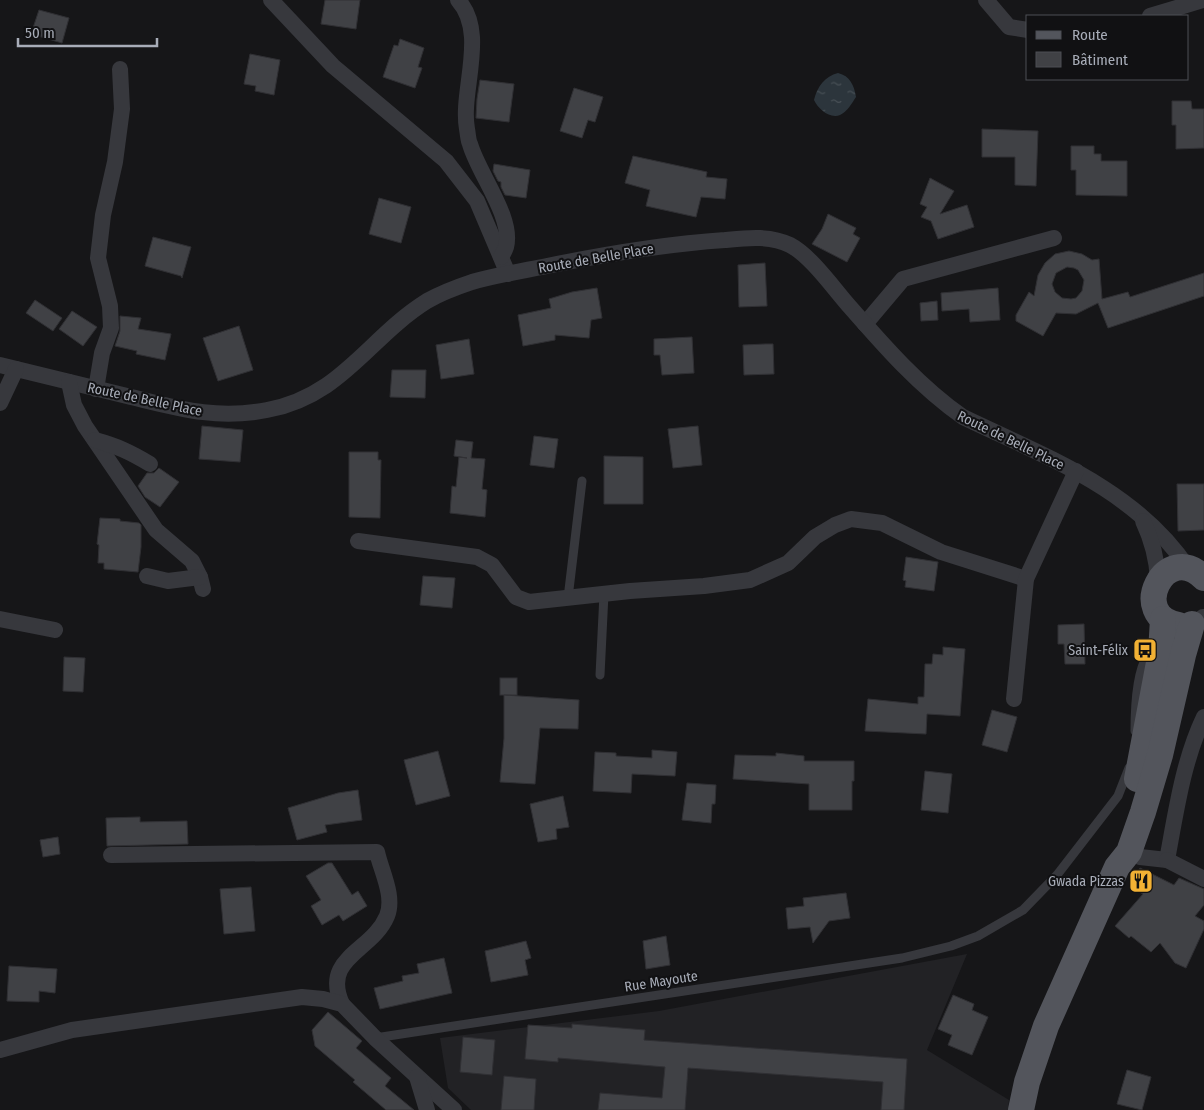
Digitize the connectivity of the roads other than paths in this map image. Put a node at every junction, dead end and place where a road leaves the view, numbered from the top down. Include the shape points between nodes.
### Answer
1 (271, 0) edge
2 (458, 0) edge
3 (986, 0) edge
4 (1203, 0) edge
5 (1153, 15) edge
6 (1026, 30) edge
7 (120, 68) dead end
8 (1054, 238) dead end
9 (501, 257) junction
10 (508, 274) junction
11 (865, 324) junction
12 (8, 367) edge
13 (70, 382) junction
14 (96, 389) junction
15 (0, 402) edge
16 (95, 440) junction
17 (150, 464) dead end
18 (1076, 472) junction
19 (582, 481) dead end
20 (1140, 514) junction
21 (358, 541) dead end
22 (1199, 573) edge
23 (146, 576) dead end
24 (1026, 579) junction
25 (1158, 580) junction
26 (604, 594) junction
27 (568, 598) junction
28 (1201, 618) edge
29 (0, 619) edge
30 (55, 630) dead end
31 (1162, 631) junction
32 (600, 674) dead end
33 (1014, 699) dead end
34 (1204, 717) edge
35 (1168, 722) junction
36 (1193, 740) junction
37 (111, 855) dead end
38 (1123, 860) junction
39 (1167, 860) junction
40 (1204, 879) edge
41 (342, 1004) junction
42 (375, 1038) junction
43 (0, 1050) edge
44 (416, 1075) junction
45 (427, 1110) edge
46 (454, 1110) edge
47 (1021, 1110) edge

1 - 9 street via 333,66 446,161 477,202
2 - 9 street via 469,22 473,40 467,131 473,152 503,216 507,233
3 - 6 street via 1010,27
4 - 5 street
7 - 14 street via 122,109 118,144 103,215 98,258 110,306 111,328 102,353
8 - 11 street via 903,279
9 - 10 street
10 - 11 street, Route de Belle Place via 698,241 776,240 790,245 808,258
10 - 14 street, Route de Belle Place via 450,290 428,301 336,379 296,403 232,415 196,412
11 - 18 street, Route de Belle Place via 911,374 951,409
12 - 13 street, Route de Belle Place
12 - 15 street
13 - 14 street, Route de Belle Place
13 - 16 street via 74,405
16 - 17 street via 122,448
16 - 23 street via 156,530 192,562 201,583 168,582
18 - 20 street, Route de Belle Place via 1112,492
18 - 24 street
19 - 27 lane
20 - 22 street, Route de Belle Place
20 - 25 street, Route de Belle Place via 1155,552
21 - 27 street via 477,556 492,565 516,597 529,602
22 - 25 main road via 1182,567 1168,571
24 - 26 street via 941,552 882,523 851,519 815,537 788,563 750,580
24 - 33 street
25 - 31 main road via 1153,596
26 - 27 street
26 - 32 lane
28 - 31 main road via 1182,626 1172,624
28 - 35 main road via 1183,655
29 - 30 street
31 - 38 main road via 1134,798 1119,844
31 - 42 lane, Rue Mayoute via 1141,670 1131,764 1118,796 1057,875 1024,910 978,936 902,958
34 - 36 street
35 - 36 street
35 - 38 main road via 1160,755
36 - 39 street
37 - 41 street via 376,852 389,898 387,915 376,932 344,963 336,977 336,992
38 - 39 street via 1140,857
38 - 47 main road via 1046,1026
39 - 40 street
41 - 42 street
41 - 43 street via 323,998 302,997 72,1030
42 - 44 street
44 - 45 street
44 - 46 street

